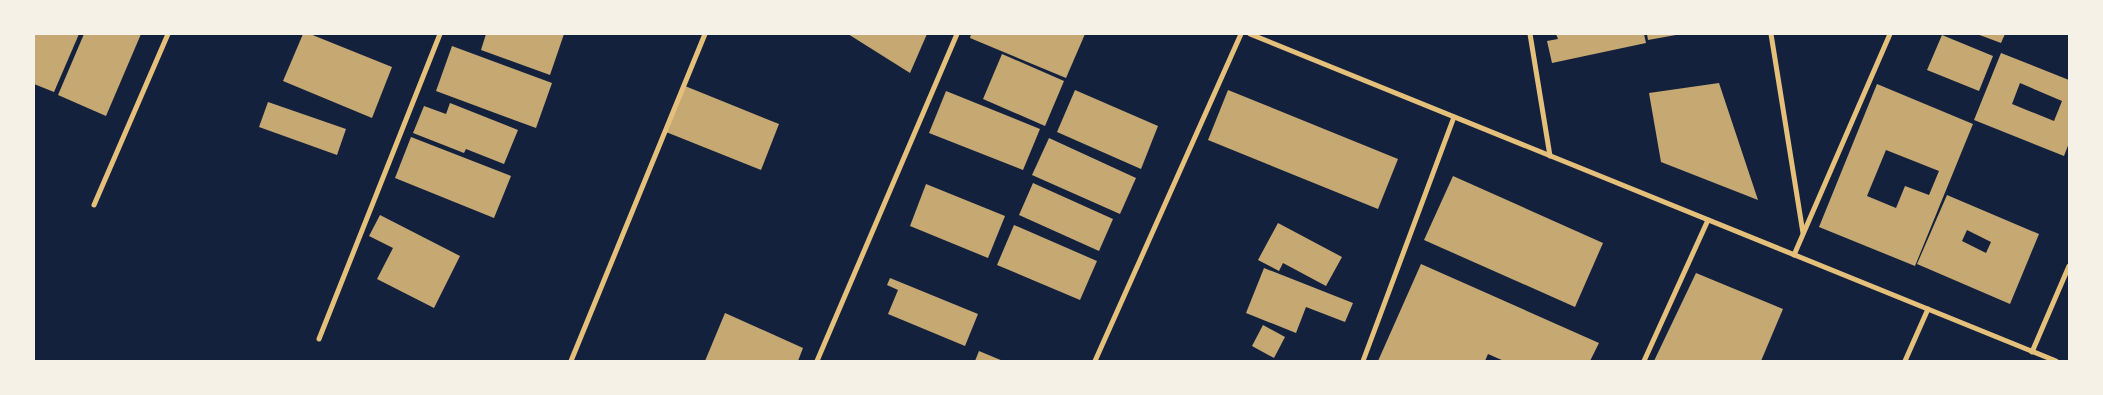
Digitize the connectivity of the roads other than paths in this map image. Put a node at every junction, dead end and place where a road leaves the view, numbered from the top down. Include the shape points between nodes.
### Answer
1 (168, 34) edge
2 (440, 34) edge
3 (705, 34) edge
4 (957, 34) edge
5 (1241, 34) edge
6 (1250, 34) edge
7 (1266, 34) edge
8 (1530, 34) edge
9 (1771, 34) edge
10 (1890, 34) edge
11 (1267, 40) junction
12 (1454, 117) junction
13 (1550, 156) junction
14 (94, 205) dead end
15 (1708, 220) junction
16 (1803, 234) junction
17 (1794, 255) junction
18 (2069, 266) edge
19 (1928, 309) junction
20 (319, 339) dead end
21 (2032, 352) junction
22 (571, 361) edge
23 (817, 361) edge
24 (1096, 361) edge
25 (1363, 361) edge
26 (1644, 361) edge
27 (1905, 361) edge
28 (2056, 361) edge

1 - 14 street
2 - 20 street
3 - 22 street
4 - 23 street
5 - 24 street
6 - 11 street
7 - 11 street
8 - 13 street
9 - 16 street
10 - 16 street
11 - 12 street
12 - 13 street
12 - 25 street
13 - 15 street
15 - 17 street
15 - 26 street
16 - 17 street
17 - 19 street
18 - 21 street
19 - 21 street
19 - 27 street
21 - 28 street

